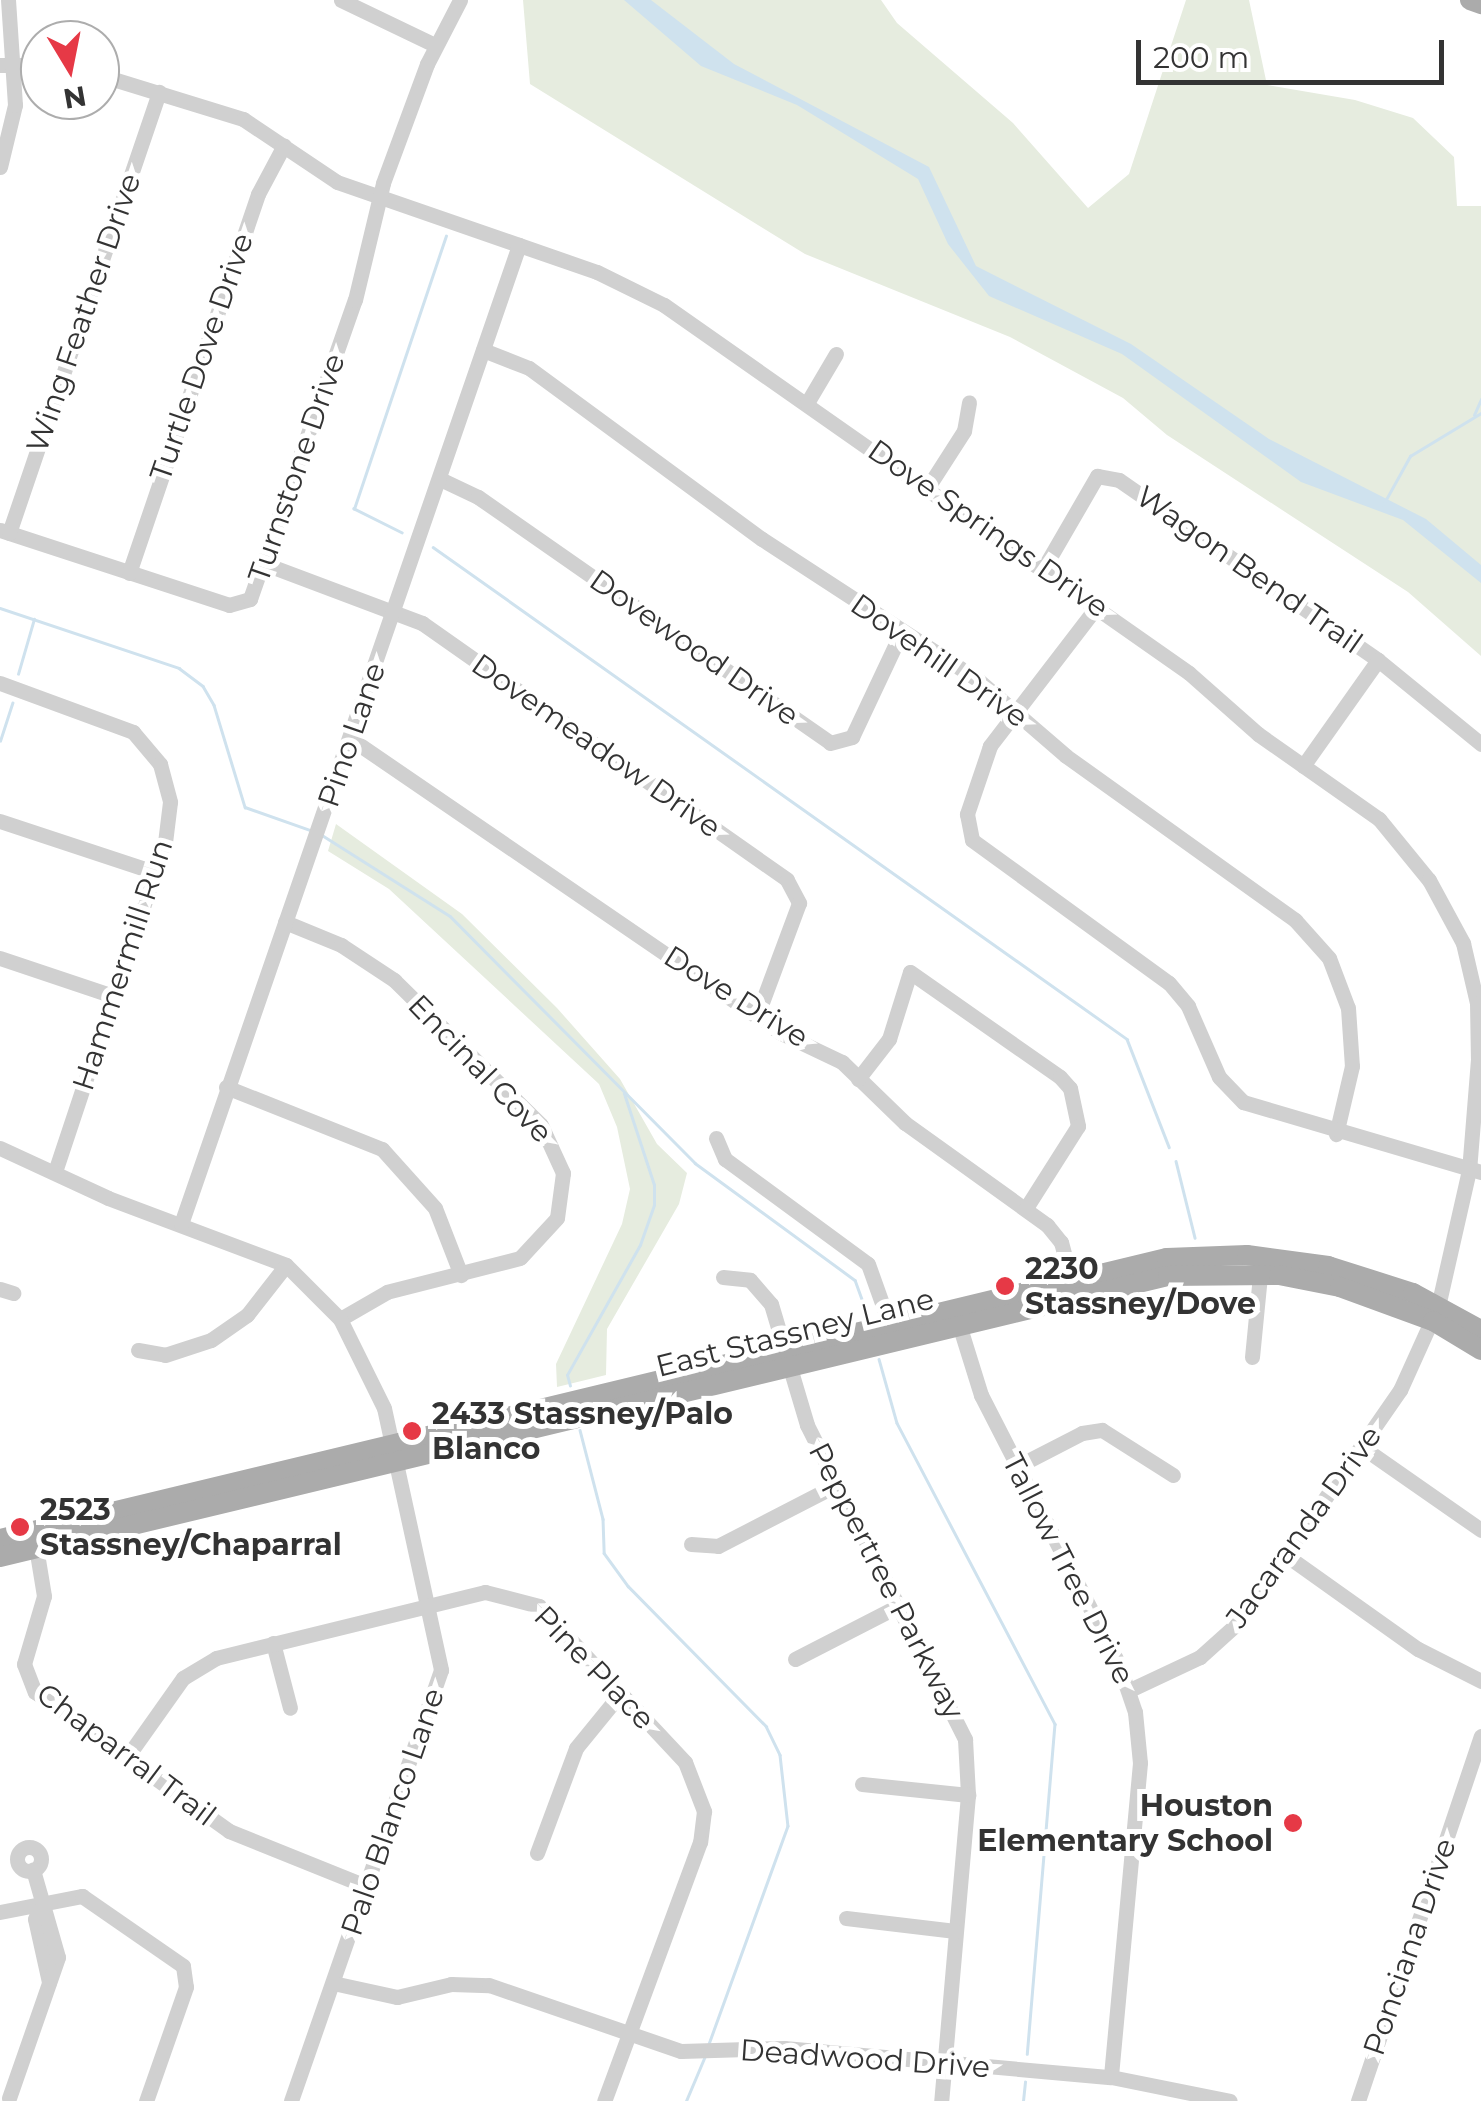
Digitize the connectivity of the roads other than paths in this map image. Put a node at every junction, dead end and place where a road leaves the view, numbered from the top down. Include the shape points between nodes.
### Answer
1 (8, 0) edge
2 (340, 0) edge
3 (460, 0) edge
4 (1470, 0) edge
5 (1481, 4) edge
6 (435, 46) junction
7 (7, 65) edge
8 (120, 81) edge
9 (159, 92) junction
10 (284, 146) junction
11 (0, 168) edge
12 (378, 198) junction
13 (518, 246) junction
14 (483, 350) junction
15 (836, 354) dead end
16 (970, 402) dead end
17 (807, 403) junction
18 (440, 479) junction
19 (928, 488) junction
20 (5, 532) edge
21 (265, 564) junction
22 (1042, 571) junction
23 (129, 573) junction
24 (1098, 605) junction
25 (396, 610) junction
26 (901, 633) junction
27 (1378, 660) junction
28 (0, 683) edge
29 (1016, 713) junction
30 (350, 739) junction
31 (1481, 744) edge
32 (1303, 766) junction
33 (0, 821) edge
34 (154, 872) junction
35 (286, 922) junction
36 (0, 958) edge
37 (113, 996) junction
38 (757, 1016) junction
39 (858, 1079) junction
40 (226, 1088) junction
41 (1336, 1134) junction
42 (716, 1138) dead end
43 (0, 1148) edge
44 (56, 1169) junction
45 (1475, 1171) edge
46 (1026, 1208) junction
47 (180, 1224) junction
48 (286, 1265) junction
49 (1261, 1265) junction
50 (461, 1275) junction
51 (723, 1276) dead end
52 (1073, 1287) junction
53 (1435, 1314) junction
54 (956, 1316) junction
55 (340, 1320) junction
56 (1481, 1330) edge
57 (876, 1333) junction
58 (138, 1350) dead end
59 (1481, 1350) edge
60 (788, 1357) junction
61 (1252, 1357) dead end
62 (1362, 1447) junction
63 (395, 1452) junction
64 (1016, 1467) junction
65 (1172, 1475) dead end
66 (836, 1485) junction
67 (1481, 1530) edge
68 (0, 1539) edge
69 (35, 1540) junction
70 (691, 1544) dead end
71 (1286, 1556) junction
72 (0, 1558) edge
73 (432, 1605) junction
74 (898, 1606) junction
75 (273, 1643) junction
76 (795, 1659) dead end
77 (1481, 1680) edge
78 (1130, 1690) junction
79 (620, 1694) junction
80 (290, 1708) dead end
81 (1481, 1736) edge
82 (127, 1757) junction
83 (862, 1784) dead end
84 (968, 1794) junction
85 (537, 1853) dead end
86 (32, 1870) dead end
87 (368, 1887) junction
88 (41, 1902) junction
89 (0, 1912) edge
90 (846, 1918) dead end
91 (956, 1931) junction
92 (333, 1983) junction
93 (628, 2037) junction
94 (944, 2062) junction
95 (1111, 2077) junction
96 (7, 2099) edge
97 (146, 2101) edge
98 (290, 2101) edge
99 (604, 2101) edge
100 (941, 2101) edge
101 (1230, 2101) edge
102 (1358, 2101) edge

1 - 7 street
2 - 6 street
3 - 6 street, Turnstone Drive
4 - 5 main road
6 - 12 street, Turnstone Drive
7 - 11 street via 14,121
8 - 9 street, Dove Springs Drive
9 - 10 street, Dove Springs Drive via 243,119
9 - 20 street, Wing Feather Drive
10 - 12 street, Dove Springs Drive via 320,172
10 - 23 street, Turtle Dove Drive via 258,194
12 - 13 street, Dove Springs Drive
12 - 21 street, Turnstone Drive via 355,300
13 - 14 street, Pino Lane
13 - 17 street, Dove Springs Drive via 598,272 664,305
14 - 18 street, Pino Lane
14 - 26 street, Dovehill Drive via 529,368
15 - 17 street
16 - 19 street via 964,431
17 - 19 street, Dove Springs Drive
18 - 25 street, Pino Lane
18 - 26 street, Dovewood Drive via 492,506 830,744 852,737
19 - 22 street, Dove Springs Drive
20 - 23 street, Turnstone Drive
21 - 23 street, Turnstone Drive via 255,593 236,606
21 - 25 street, Dovemeadow Drive
22 - 24 street, Dove Springs Drive
22 - 27 street, Wagon Bend Trail via 1097,476 1119,480
24 - 29 street
24 - 32 street, Dove Springs Drive
25 - 30 street, Pino Lane
25 - 38 street, Dovemeadow Drive via 797,890 798,904
26 - 29 street, Dovehill Drive
27 - 31 street, Wagon Bend Trail
27 - 32 street
28 - 34 street, Hammermill Run via 113,720 148,746 170,802
29 - 41 street, Dovehill Drive via 1316,940 1340,984 1352,1035
29 - 41 street via 990,746 967,814 978,849 1169,983 1188,1006 1231,1093 1260,1112
30 - 35 street, Pino Lane
30 - 38 street, Dove Drive
32 - 45 street, Dove Springs Drive via 1396,836 1463,943 1477,1003
33 - 34 street
34 - 37 street, Hammermill Run
35 - 40 street, Pino Lane
35 - 50 street, Encinal Cove via 394,980 554,1143 563,1196 545,1236 520,1258
36 - 37 street
37 - 44 street, Hammermill Run
38 - 39 street, Dove Drive via 822,1049
39 - 46 street, Dove Drive via 905,1123
39 - 46 street via 889,1039 910,972 1060,1077 1070,1088 1078,1126
40 - 47 street, Pino Lane
40 - 50 street via 382,1149 435,1208
41 - 45 street
42 - 57 street via 725,1159 868,1264
43 - 44 street, Palo Blanco Lane
44 - 47 street, Palo Blanco Lane via 93,1192
45 - 53 street, Dove Springs Drive
46 - 52 street, Dove Drive via 1061,1242
47 - 48 street, Palo Blanco Lane
48 - 55 street, Palo Blanco Lane
48 - 58 street via 264,1298 230,1329 165,1355
49 - 52 main road, East Stassney Lane via 1184,1256
49 - 53 main road, East Stassney Lane via 1350,1272
49 - 61 street
50 - 55 street, Encinal Cove via 377,1296
51 - 60 street, Peppertree Parkway via 761,1289
52 - 54 main road, East Stassney Lane
53 - 56 main road, East Stassney Lane
53 - 59 main road, East Stassney Lane
53 - 62 street, Jacaranda Drive via 1400,1390
54 - 57 main road, East Stassney Lane
54 - 64 street, Tallow Tree Drive via 974,1380
55 - 63 street, Palo Blanco Lane via 375,1380
57 - 60 main road, East Stassney Lane
60 - 63 main road, East Stassney Lane
60 - 66 street, Peppertree Parkway via 807,1425
62 - 67 street
62 - 71 street, Jacaranda Drive
63 - 69 main road, East Stassney Lane
63 - 73 street, Palo Blanco Lane
64 - 65 street via 1082,1433 1102,1430
64 - 78 street, Tallow Tree Drive
66 - 70 street via 718,1546
66 - 74 street, Peppertree Parkway
68 - 69 main road, East Stassney Lane
69 - 72 main road, East Stassney Lane
69 - 82 street, Chaparral Trail via 44,1596 24,1658 28,1681
71 - 77 street via 1418,1650
71 - 78 street, Jacaranda Drive via 1228,1635
73 - 75 street, Pine Place
73 - 79 street, Pine Place via 486,1592 526,1599
73 - 87 street, Palo Blanco Lane via 440,1684
74 - 76 street
74 - 84 street, Peppertree Parkway via 961,1728
75 - 80 street
75 - 82 street, Pine Place via 194,1670
78 - 95 street, Tallow Tree Drive via 1140,1763
79 - 85 street via 576,1748
79 - 93 street, Pine Place via 692,1772 704,1821
81 - 102 street, Ponciana Drive
82 - 87 street, Chaparral Trail via 248,1842
83 - 84 street
84 - 91 street, Peppertree Parkway
86 - 88 street
87 - 92 street, Palo Blanco Lane
88 - 89 street
88 - 96 street via 35,1919 49,1982
88 - 97 street via 91,1898 184,1966 186,1987
90 - 91 street
91 - 94 street, Peppertree Parkway
92 - 93 street, Deadwood Drive via 397,1996 464,1982 489,1985
92 - 98 street, Palo Blanco Lane
93 - 94 street, Deadwood Drive via 700,2051 784,2048
93 - 99 street, Pine Place
94 - 95 street, Deadwood Drive
94 - 100 street, Peppertree Parkway
95 - 101 street, Deadwood Drive

